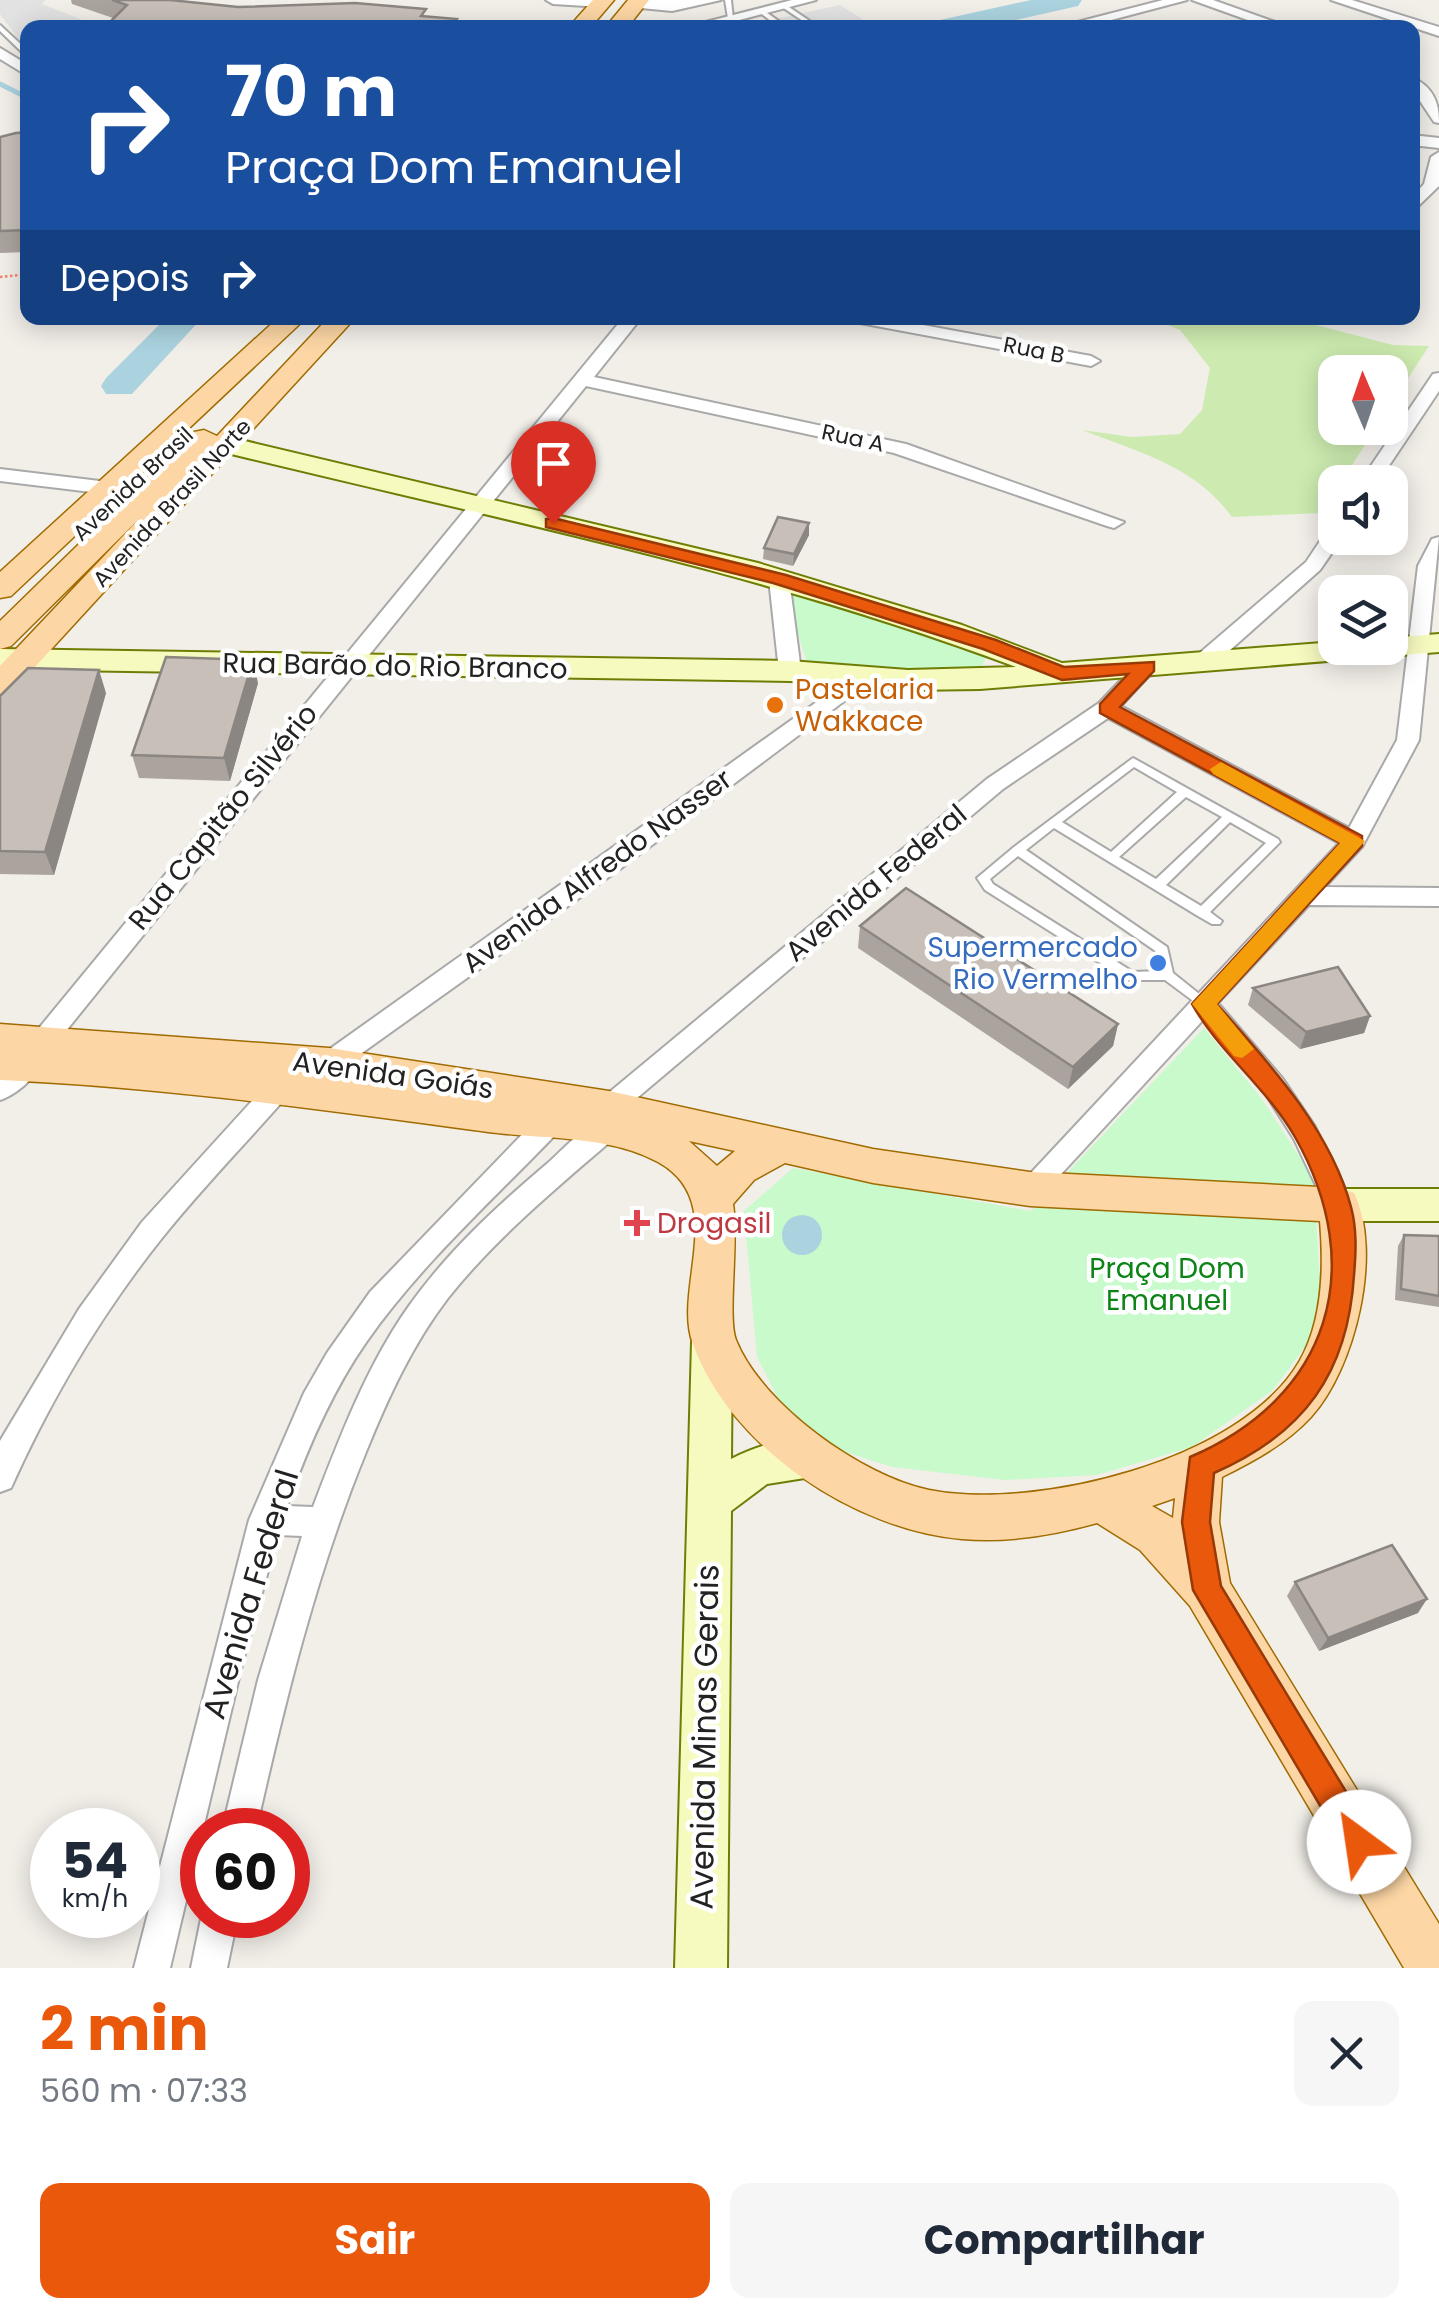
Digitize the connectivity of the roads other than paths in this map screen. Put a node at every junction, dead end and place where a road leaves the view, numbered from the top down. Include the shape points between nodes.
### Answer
1 (553, 0) edge
2 (714, 0) edge
3 (728, 0) edge
4 (809, 0) edge
5 (1180, 0) edge
6 (1199, 0) edge
7 (1338, 0) edge
8 (1365, 0) edge
9 (603, 1) edge
10 (640, 1) edge
11 (784, 6) junction
12 (672, 8) junction
13 (761, 11) junction
14 (1399, 12) junction
15 (731, 18) junction
16 (585, 20) edge
17 (622, 20) edge
18 (675, 20) edge
19 (722, 20) edge
20 (774, 20) edge
21 (805, 20) edge
22 (1095, 20) edge
23 (1260, 20) edge
24 (1415, 20) edge
25 (0, 27) edge
26 (20, 48) edge
27 (1420, 88) edge
28 (1439, 119) edge
29 (1439, 156) edge
30 (1420, 198) edge
31 (286, 325) edge
32 (335, 325) edge
33 (627, 325) edge
34 (898, 325) edge
35 (260, 351) junction
36 (1091, 361) dead end
37 (296, 366) junction
38 (1439, 378) edge
39 (585, 380) junction
40 (228, 445) junction
41 (168, 461) junction
42 (1380, 465) edge
43 (0, 475) edge
44 (108, 488) junction
45 (478, 504) junction
46 (1114, 522) dead end
47 (1439, 543) edge
48 (1320, 555) edge
49 (779, 579) junction
50 (0, 589) edge
51 (0, 613) edge
52 (0, 639) edge
53 (1409, 646) edge
54 (12, 659) edge
55 (1203, 662) junction
56 (345, 665) junction
57 (1147, 666) junction
58 (790, 671) junction
59 (1062, 674) junction
60 (862, 676) junction
61 (0, 686) edge
62 (1107, 708) junction
63 (1185, 791) junction
64 (1229, 816) junction
65 (1054, 823) junction
66 (1354, 841) junction
67 (1018, 850) junction
68 (1111, 858) junction
69 (1158, 886) junction
70 (1302, 896) junction
71 (1439, 897) edge
72 (1202, 913) junction
73 (1216, 922) dead end
74 (1167, 974) junction
75 (1204, 1004) junction
76 (14, 1060) edge
77 (329, 1064) junction
78 (281, 1086) junction
79 (606, 1120) junction
80 (548, 1124) junction
81 (780, 1146) junction
82 (1030, 1189) junction
83 (714, 1197) junction
84 (1338, 1205) junction
85 (1439, 1206) edge
86 (712, 1342) junction
87 (815, 1460) junction
88 (1200, 1466) junction
89 (0, 1478) edge
90 (1099, 1499) junction
91 (706, 1507) junction
92 (265, 1520) junction
93 (319, 1522) junction
94 (1207, 1590) junction
95 (244, 1808) edge
96 (215, 1938) edge
97 (152, 1968) edge
98 (209, 1968) edge
99 (701, 1968) edge
100 (1435, 1968) edge

1 - 9 street
2 - 12 street
3 - 15 lane
4 - 11 street
5 - 22 street
6 - 23 street
7 - 14 street
8 - 14 street
9 - 16 main road
10 - 12 street
10 - 17 main road
11 - 13 street
11 - 21 lane
12 - 18 street
13 - 15 street
13 - 20 lane
14 - 24 street
15 - 19 street
25 - 26 lane
27 - 28 street
29 - 30 street via 1432,185
31 - 35 main road, Avenida Brasil Norte
32 - 37 main road, Avenida Brasil Norte
33 - 39 street, Rua Capitão Silvério
34 - 36 street, Rua B
35 - 41 main road, Avenida Brasil
35 - 44 main road, Avenida Brasil Norte
37 - 40 main road, Avenida Brasil Norte
37 - 41 main road, Avenida Brasil
38 - 42 street
39 - 45 street, Rua Capitão Silvério
39 - 46 street, Rua A via 899,448
40 - 45 main road
40 - 54 main road, Avenida Brasil Norte
41 - 51 main road, Avenida Brasil via 48,562
41 - 52 main road, Avenida Brasil
43 - 44 street
44 - 50 main road, Avenida Brasil Norte
45 - 49 main road
45 - 56 street, Rua Capitão Silvério
47 - 53 street
48 - 55 street
49 - 58 street
49 - 59 main road
53 - 55 main road, Rua Barão do Rio Branco
53 - 66 street via 1408,740
54 - 56 main road, Rua Barão do Rio Branco
54 - 61 main road, Avenida Brasil Norte
55 - 57 main road, Rua Barão do Rio Branco
56 - 58 main road, Rua Barão do Rio Branco
56 - 76 street, Rua Capitão Silvério
57 - 59 main road, Rua Barão do Rio Branco
57 - 62 street, Avenida Federal
58 - 60 main road, Rua Barão do Rio Branco
59 - 60 main road, Rua Barão do Rio Branco
60 - 77 street, Avenida Alfredo Nasser
62 - 66 street
62 - 79 street, Avenida Federal via 995,784
63 - 64 lane
63 - 65 lane via 1133,762
63 - 68 lane
64 - 69 lane
64 - 72 lane via 1275,844
65 - 67 lane
65 - 68 lane
66 - 70 street
67 - 74 lane via 1163,950
67 - 74 lane via 983,878 989,887 1132,977
68 - 69 lane
69 - 72 lane
70 - 71 street
70 - 75 street
72 - 73 lane
74 - 75 lane
75 - 82 street
75 - 84 street via 1274,1086 1305,1133
76 - 77 main road, Avenida Goiás
76 - 78 main road, Avenida Goiás
77 - 79 main road, Avenida Goiás
78 - 80 main road, Avenida Goiás
78 - 89 street via 152,1230 89,1318
79 - 80 main road, Avenida Goiás
79 - 81 main road, Avenida Goiás
79 - 83 main road, Avenida Goiás via 682,1156
79 - 93 street, Avenida Federal via 420,1313 383,1376
80 - 92 street, Avenida Federal via 392,1291 338,1360
81 - 82 main road
81 - 83 main road via 740,1168
82 - 84 main road
83 - 86 main road, Avenida Minas Gerais
84 - 85 main road
84 - 88 main road via 1344,1241 1338,1324 1316,1374 1287,1412 1238,1450
86 - 87 main road via 754,1403
86 - 91 main road, Avenida Minas Gerais
87 - 90 main road via 880,1498 961,1517
87 - 91 main road via 792,1458 749,1470
88 - 90 main road
88 - 94 main road via 1196,1522
90 - 94 main road via 1157,1534
91 - 99 main road, Avenida Minas Gerais
92 - 93 street
92 - 97 street, Avenida Federal
93 - 95 street, Avenida Federal
94 - 100 main road
96 - 98 street

